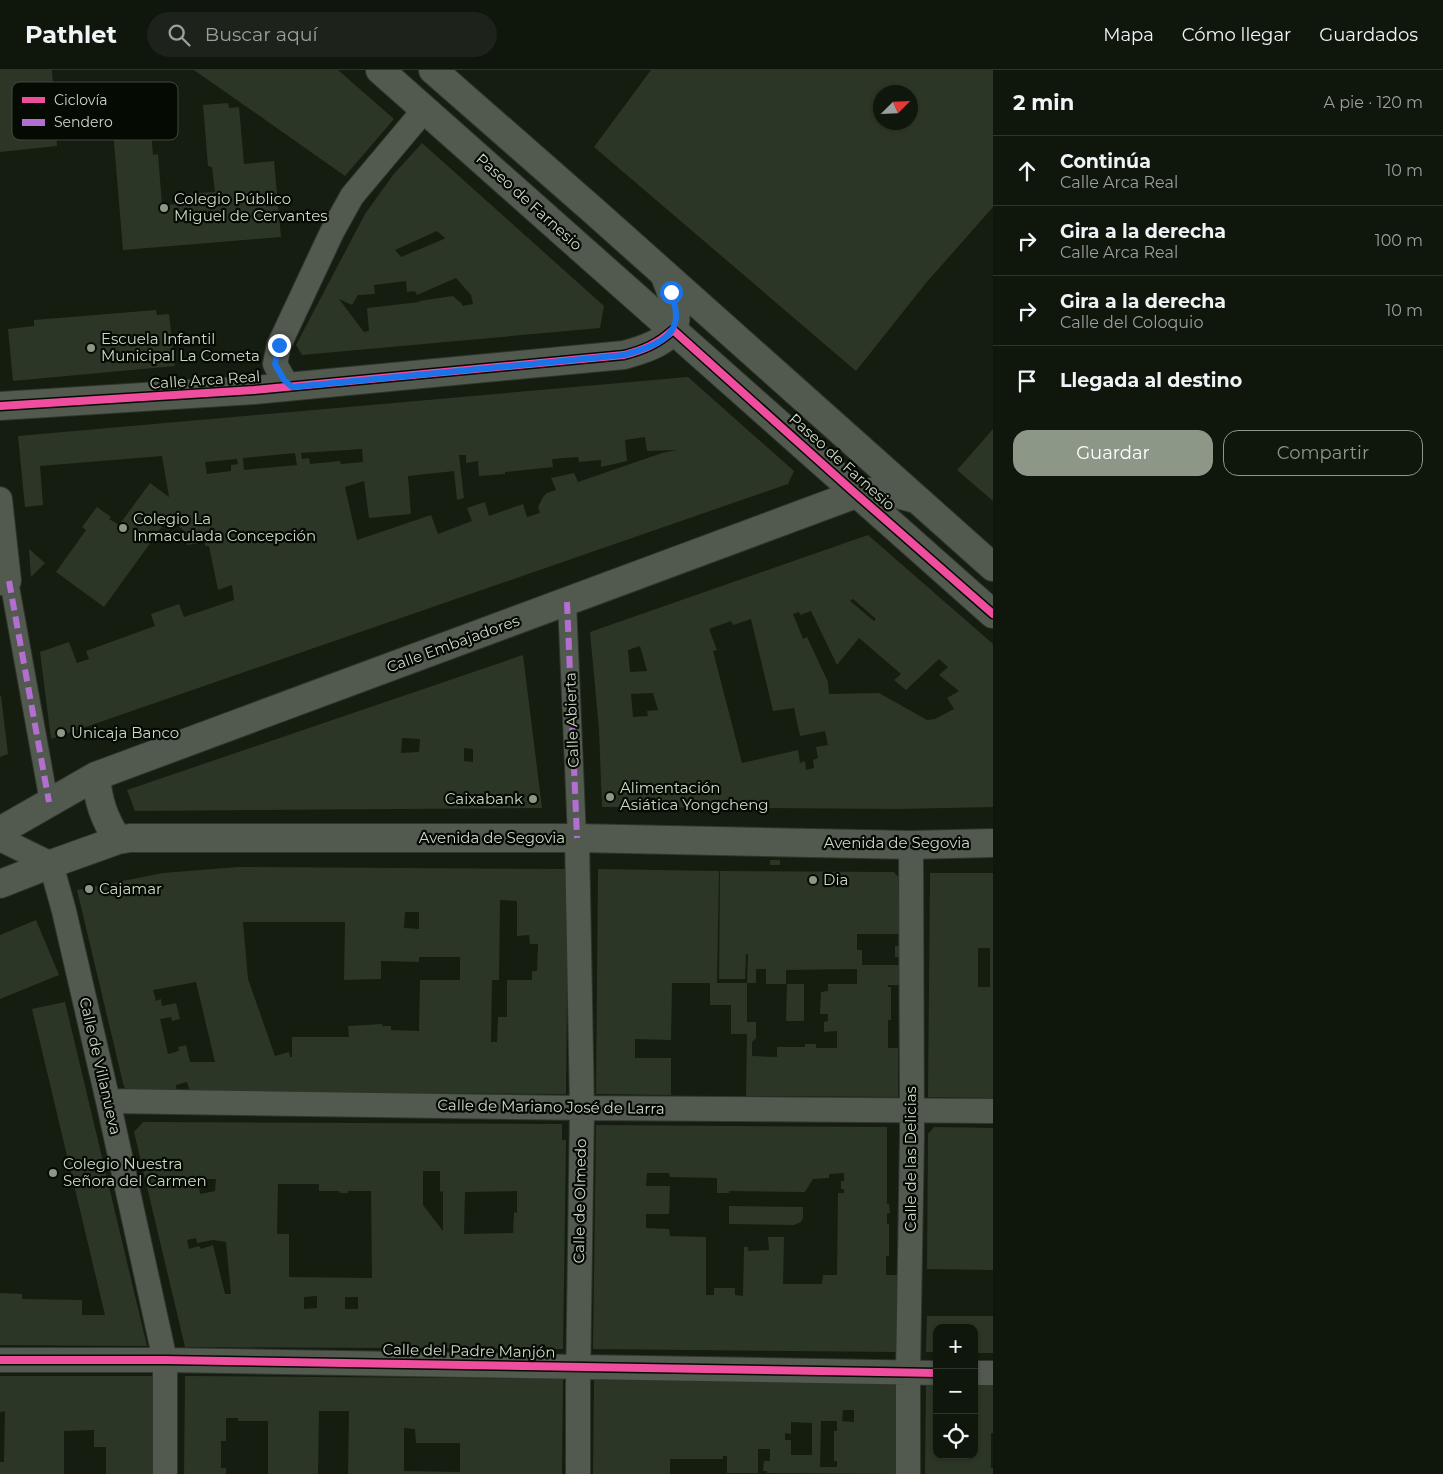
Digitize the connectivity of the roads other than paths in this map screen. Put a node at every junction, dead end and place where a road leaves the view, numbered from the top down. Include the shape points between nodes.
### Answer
1 (380, 70) edge
2 (433, 70) edge
3 (424, 110) junction
4 (664, 274) junction
5 (673, 330) junction
6 (292, 387) junction
7 (0, 406) edge
8 (856, 494) junction
9 (0, 499) edge
10 (916, 499) junction
11 (993, 566) edge
12 (5, 582) edge
13 (568, 602) junction
14 (993, 614) edge
15 (96, 776) junction
16 (49, 802) junction
17 (0, 831) edge
18 (577, 838) junction
19 (0, 839) edge
20 (118, 840) junction
21 (993, 843) edge
22 (910, 845) junction
23 (51, 864) junction
24 (0, 884) edge
25 (108, 1101) junction
26 (582, 1108) junction
27 (912, 1109) junction
28 (993, 1111) edge
29 (0, 1360) edge
30 (165, 1360) junction
31 (578, 1367) junction
32 (908, 1373) junction
33 (933, 1373) edge
34 (978, 1373) edge
35 (993, 1373) edge
36 (165, 1474) edge
37 (578, 1474) edge
38 (908, 1474) edge

1 - 3 main road, Paseo de Farnesio
2 - 4 main road, Paseo de Farnesio
3 - 5 main road, Paseo de Farnesio
3 - 6 street via 352,196 332,232 279,345 275,364
4 - 5 main road via 676,308
4 - 10 main road, Paseo de Farnesio
5 - 6 main road, Calle Arca Real via 646,349 624,355
5 - 8 main road, Paseo de Farnesio
6 - 7 main road, Calle Arca Real
8 - 10 main road, Calle Embajadores via 874,490
8 - 13 main road, Calle Embajadores
8 - 14 main road, Paseo de Farnesio
9 - 12 street
10 - 11 main road, Paseo de Farnesio
12 - 16 street
13 - 15 main road, Calle Embajadores
13 - 18 street, Calle Abierta
15 - 16 main road, Calle Embajadores
15 - 20 main road via 101,808
16 - 17 main road, Calle Embajadores
18 - 20 main road, Avenida de Segovia
18 - 22 main road, Avenida de Segovia
18 - 26 street, Calle de Olmedo
19 - 23 street
20 - 23 main road, Avenida de Segovia
21 - 22 main road, Avenida de Segovia
22 - 27 street, Calle de las Delicias
23 - 24 main road, Avenida de Segovia
23 - 25 street, Calle de Villanueva
25 - 26 street, Calle de Mariano José de Larra
25 - 30 street, Calle de Villanueva
26 - 27 street, Calle de Mariano José de Larra
26 - 31 street, Calle de Olmedo
27 - 28 street, Calle de Mariano José de Larra
27 - 32 street, Calle de las Delicias
29 - 30 street, Calle del Padre Manjón
30 - 31 street, Calle del Padre Manjón
30 - 36 street, Calle de Villanueva
31 - 32 street, Calle del Padre Manjón
31 - 37 street, Calle de Olmedo
32 - 33 street, Calle del Padre Manjón
32 - 38 street, Calle de las Delicias
34 - 35 street

